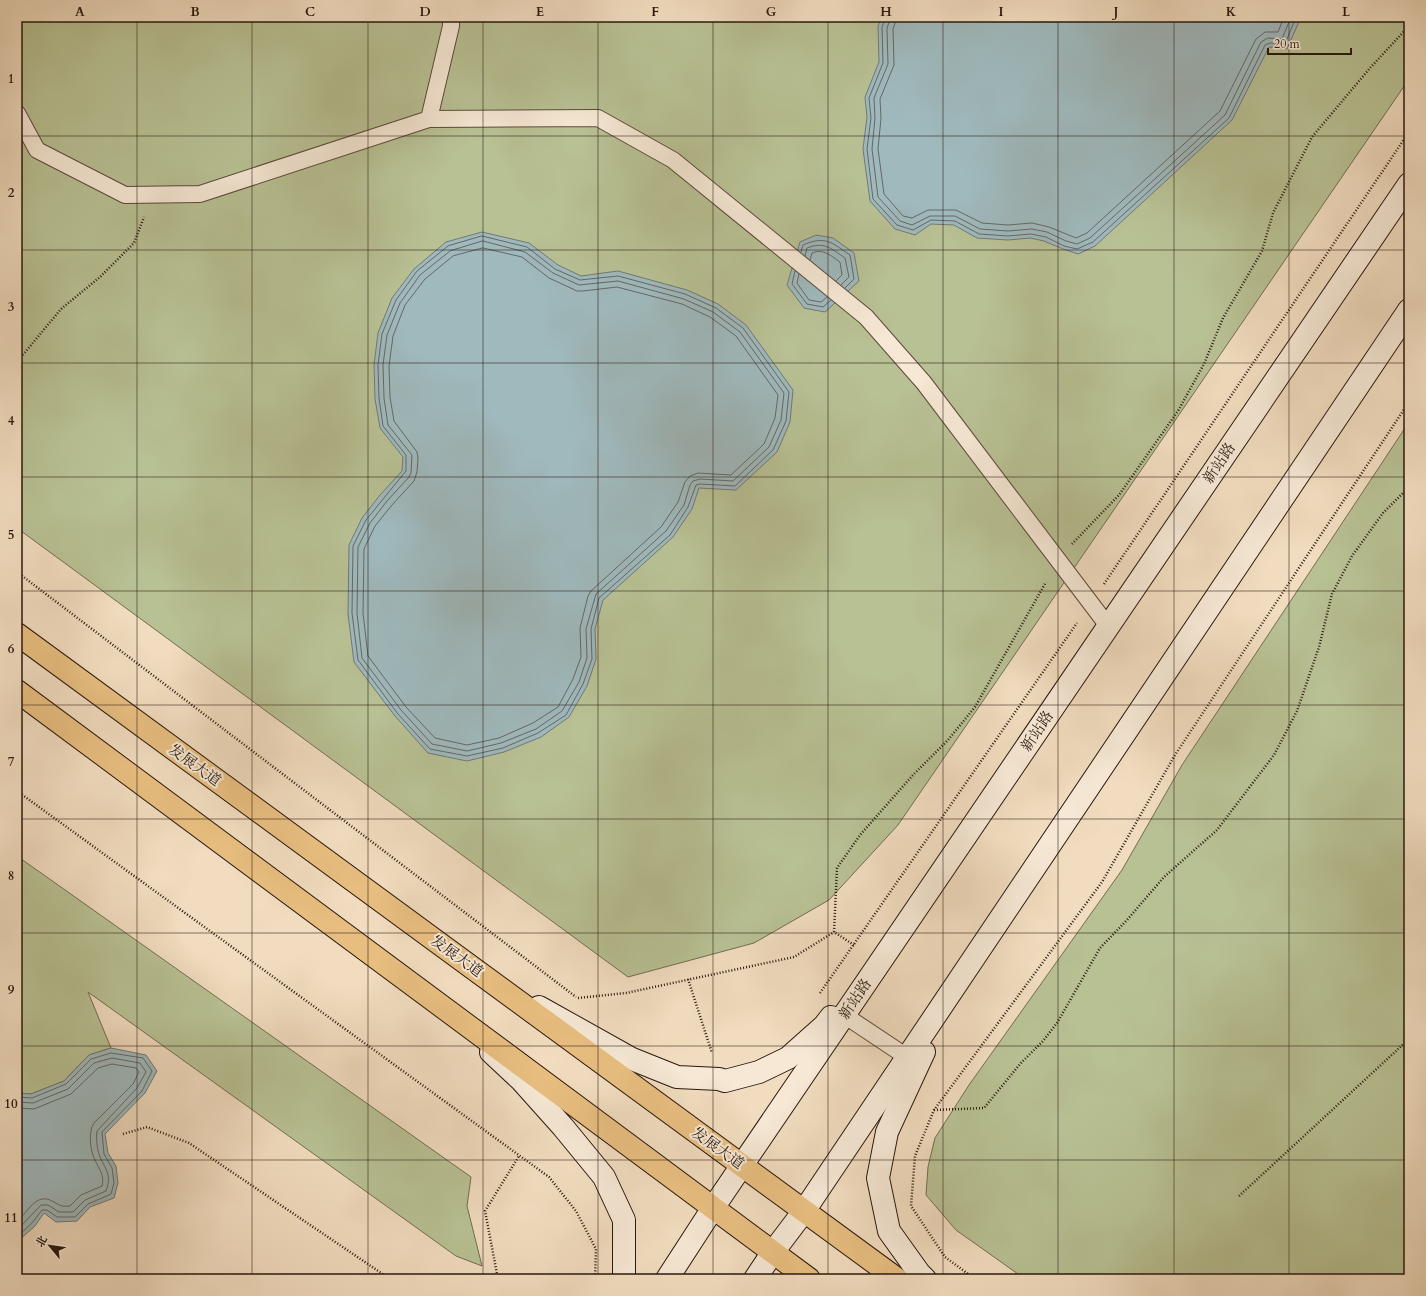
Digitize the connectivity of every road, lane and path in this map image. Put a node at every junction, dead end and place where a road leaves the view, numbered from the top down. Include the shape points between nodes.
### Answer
1 (451, 17) edge
2 (1409, 26) edge
3 (17, 113) edge
4 (429, 119) junction
5 (1409, 132) edge
6 (1409, 184) edge
7 (154, 194) junction
8 (1409, 310) edge
9 (17, 362) edge
10 (1409, 402) edge
11 (1409, 487) edge
12 (1058, 560) junction
13 (17, 572) edge
14 (1091, 603) junction
15 (1108, 626) junction
16 (17, 634) edge
17 (17, 691) edge
18 (17, 791) edge
19 (834, 932) junction
20 (898, 936) junction
21 (854, 945) junction
22 (481, 974) junction
23 (688, 979) junction
24 (952, 991) junction
25 (819, 995) dead end
26 (578, 998) junction
27 (584, 1003) dead end
28 (452, 1014) junction
29 (844, 1015) junction
30 (1409, 1039) edge
31 (714, 1057) dead end
32 (907, 1057) junction
33 (934, 1110) junction
34 (123, 1134) dead end
35 (519, 1156) junction
36 (742, 1166) junction
37 (1239, 1196) dead end
38 (713, 1208) junction
39 (804, 1211) junction
40 (773, 1252) junction
41 (390, 1279) edge
42 (498, 1279) edge
43 (595, 1279) edge
44 (624, 1279) edge
45 (667, 1279) edge
46 (755, 1279) edge
47 (809, 1279) edge
48 (897, 1279) edge
49 (925, 1279) edge
50 (975, 1279) edge

1 - 4 lane
2 - 12 path via 1312,137 1273,213 1262,251 1223,318 1204,364 1178,411 1119,495
3 - 7 lane via 37,150 125,195
4 - 7 lane via 200,194
4 - 12 lane via 598,118 673,160 866,317 924,383
5 - 14 path
6 - 15 street, 新站路
7 - 9 path via 134,243 100,277 61,308
8 - 24 street
10 - 33 path via 1175,755 1102,882
11 - 33 path via 1383,512 1352,556 1332,594 1319,647 1297,711 1274,755 1217,830 1164,878 1100,948 1057,1023 984,1108
12 - 14 lane
12 - 19 path via 975,707 948,740 860,834 838,868
13 - 26 path
14 - 15 lane
14 - 21 path
15 - 20 street, 新站路
16 - 22 main road, 发展大道
17 - 28 main road
18 - 35 path
19 - 21 path
19 - 23 path via 794,957
20 - 22 street via 824,1026 788,1058 759,1072 725,1081 719,1078 677,1077 632,1060
20 - 29 street, 新站路
21 - 25 path
22 - 36 main road, 发展大道
23 - 26 path via 626,992
23 - 31 path
24 - 32 street
24 - 49 street via 887,1132 878,1178 889,1231
26 - 27 path
28 - 38 main road
28 - 44 street via 521,1080 604,1177 624,1220
29 - 32 lane
29 - 36 street, 新站路
30 - 37 path
32 - 39 street
33 - 50 path via 915,1156 911,1206 945,1257
34 - 41 path via 147,1127 189,1142
35 - 42 path via 485,1211
35 - 43 path via 549,1177 576,1211 596,1249
36 - 38 street, 新站路
36 - 39 main road, 发展大道
38 - 40 main road
38 - 45 street, 新站路
39 - 40 street
39 - 48 main road, 发展大道
40 - 46 street
40 - 47 main road

